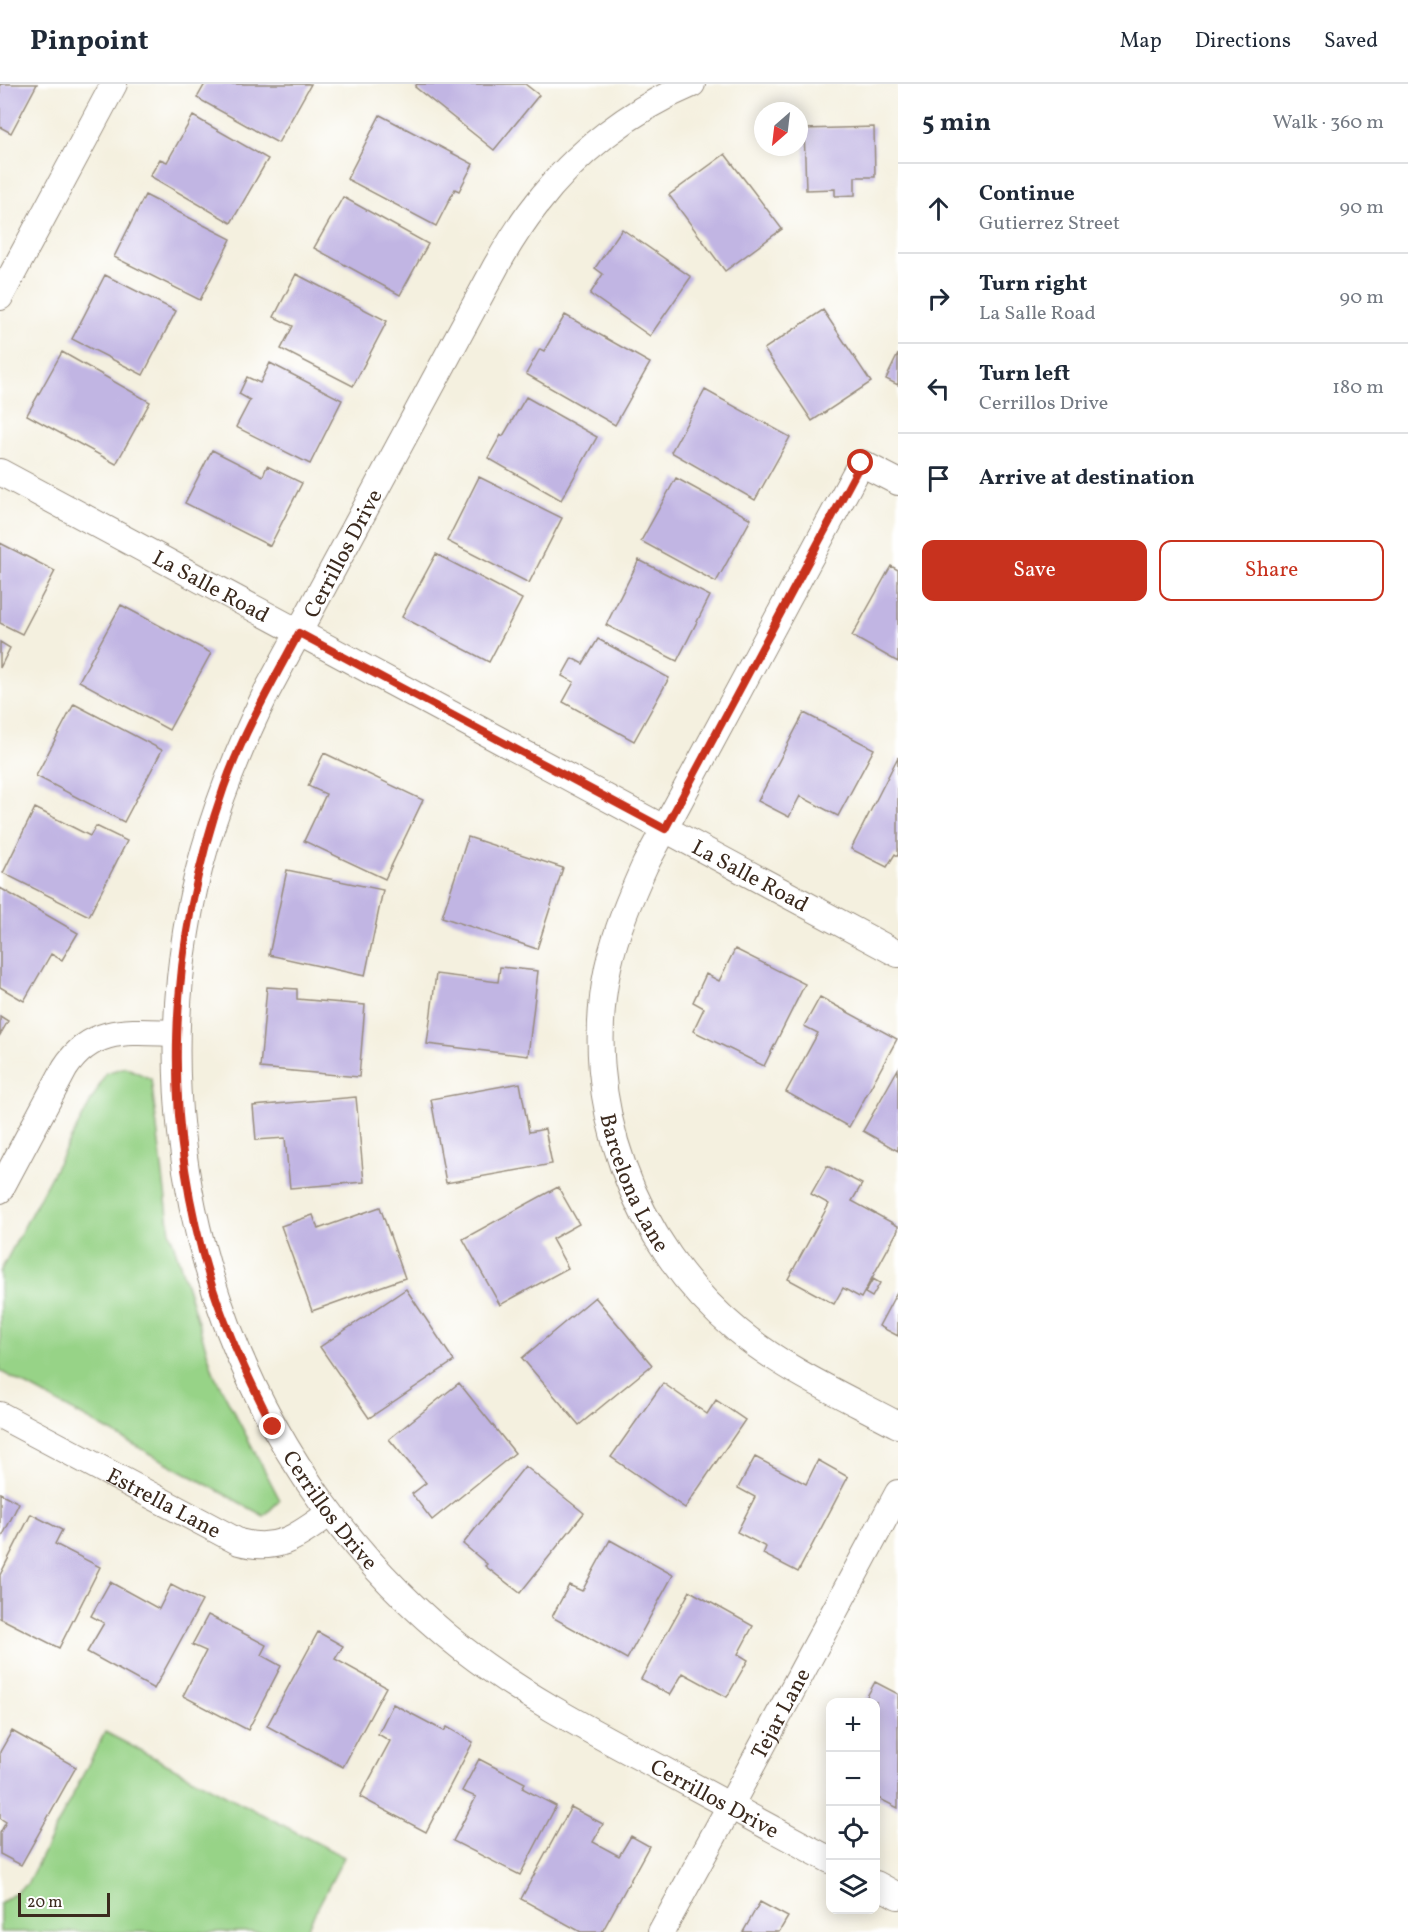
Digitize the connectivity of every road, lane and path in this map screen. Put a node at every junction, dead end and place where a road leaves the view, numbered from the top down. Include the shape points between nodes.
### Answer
1 (114, 84) edge
2 (692, 84) edge
3 (0, 297) edge
4 (0, 472) edge
5 (898, 482) edge
6 (299, 633) junction
7 (665, 829) junction
8 (898, 954) edge
9 (176, 1033) junction
10 (0, 1190) edge
11 (0, 1415) edge
12 (898, 1425) edge
13 (898, 1493) edge
14 (330, 1513) junction
15 (730, 1806) junction
16 (826, 1857) edge
17 (880, 1886) edge
18 (898, 1896) edge
19 (661, 1932) edge

1 - 3 street
2 - 6 street, Cerrillos Drive via 619,125 550,189 520,226
4 - 6 street, La Salle Road
5 - 7 street, Barcelona Lane via 861,463
6 - 7 street, La Salle Road
6 - 9 street, Cerrillos Drive via 244,738 208,834 186,932
7 - 8 street, La Salle Road
7 - 12 street, Barcelona Lane via 617,933 603,1005 601,1041 608,1114 629,1185 664,1249 710,1306 767,1352
9 - 10 street via 116,1033 96,1039 78,1051 65,1068
9 - 14 street, Cerrillos Drive via 182,1145 198,1236 212,1286 229,1334 273,1427
11 - 14 street, Estrella Lane via 239,1542 261,1546 283,1542
13 - 15 street, Tejar Lane
14 - 15 street, Cerrillos Drive via 391,1584 460,1647 498,1675 537,1701
15 - 16 street, Cerrillos Drive
15 - 19 street, Tejar Lane
17 - 18 street

